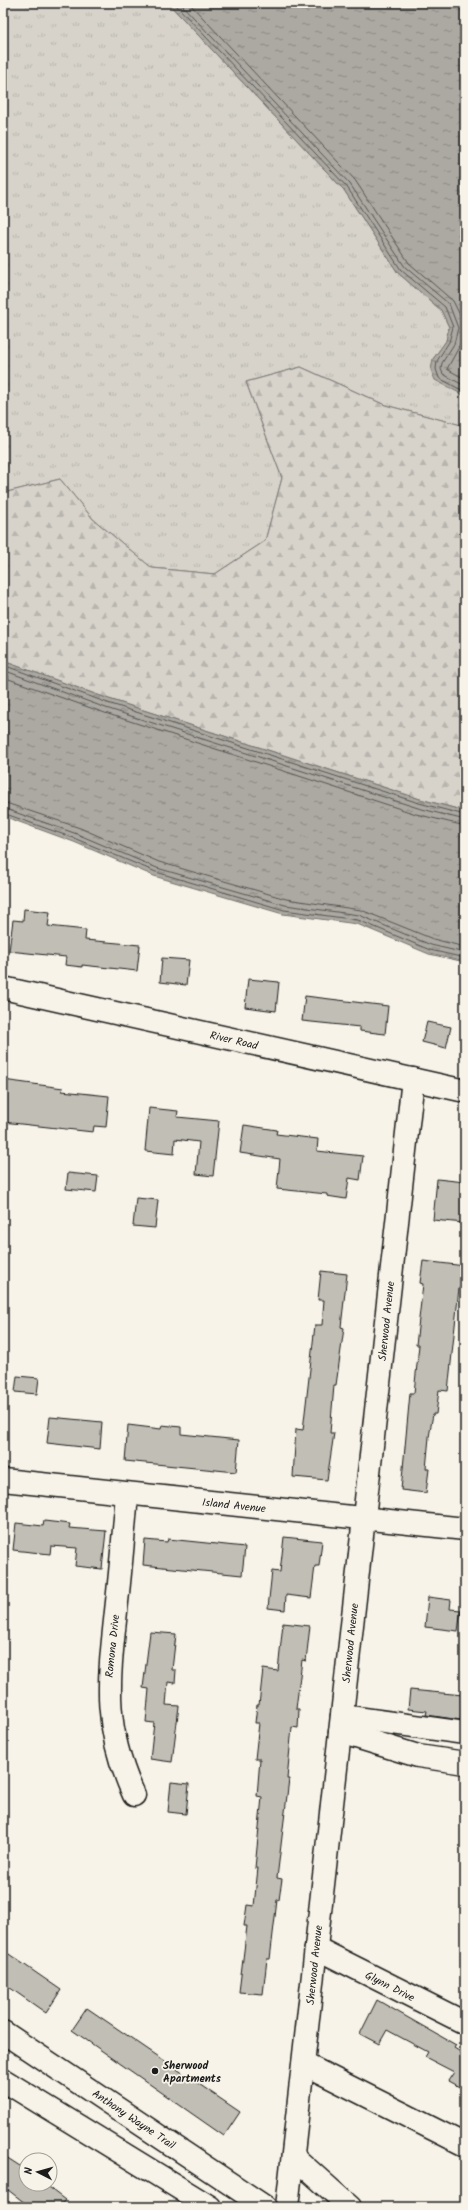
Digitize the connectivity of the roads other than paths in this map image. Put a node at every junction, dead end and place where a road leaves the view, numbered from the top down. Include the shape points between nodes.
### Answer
1 (3, 988) edge
2 (413, 1079) junction
3 (465, 1091) edge
4 (3, 1480) edge
5 (127, 1494) junction
6 (364, 1518) junction
7 (465, 1529) edge
8 (341, 1724) junction
9 (465, 1733) edge
10 (465, 1763) edge
11 (134, 1795) dead end
12 (316, 1948) junction
13 (465, 2023) edge
14 (3, 2032) edge
15 (304, 2064) junction
16 (3, 2080) edge
17 (3, 2083) edge
18 (465, 2145) edge
19 (293, 2156) junction
20 (181, 2207) edge
21 (210, 2207) edge
22 (265, 2207) edge
23 (287, 2207) edge
24 (350, 2207) edge

1 - 2 main road, River Road
2 - 3 main road, River Road
2 - 6 main road, Sherwood Avenue
4 - 5 main road, Island Avenue
5 - 6 main road, Island Avenue
5 - 11 main road, Romona Drive via 108,1688 112,1728 120,1766
6 - 7 main road, Island Avenue
6 - 8 main road, Sherwood Avenue
8 - 9 main road via 383,1723
8 - 10 main road via 418,1756
8 - 12 main road, Sherwood Avenue
12 - 13 main road, Glynn Drive
12 - 15 main road, Sherwood Avenue
14 - 22 main road, Anthony Wayne Trail
15 - 18 main road
15 - 19 main road, Sherwood Avenue
16 - 21 main road
17 - 20 main road
19 - 23 main road, Sherwood Avenue
19 - 24 main road

